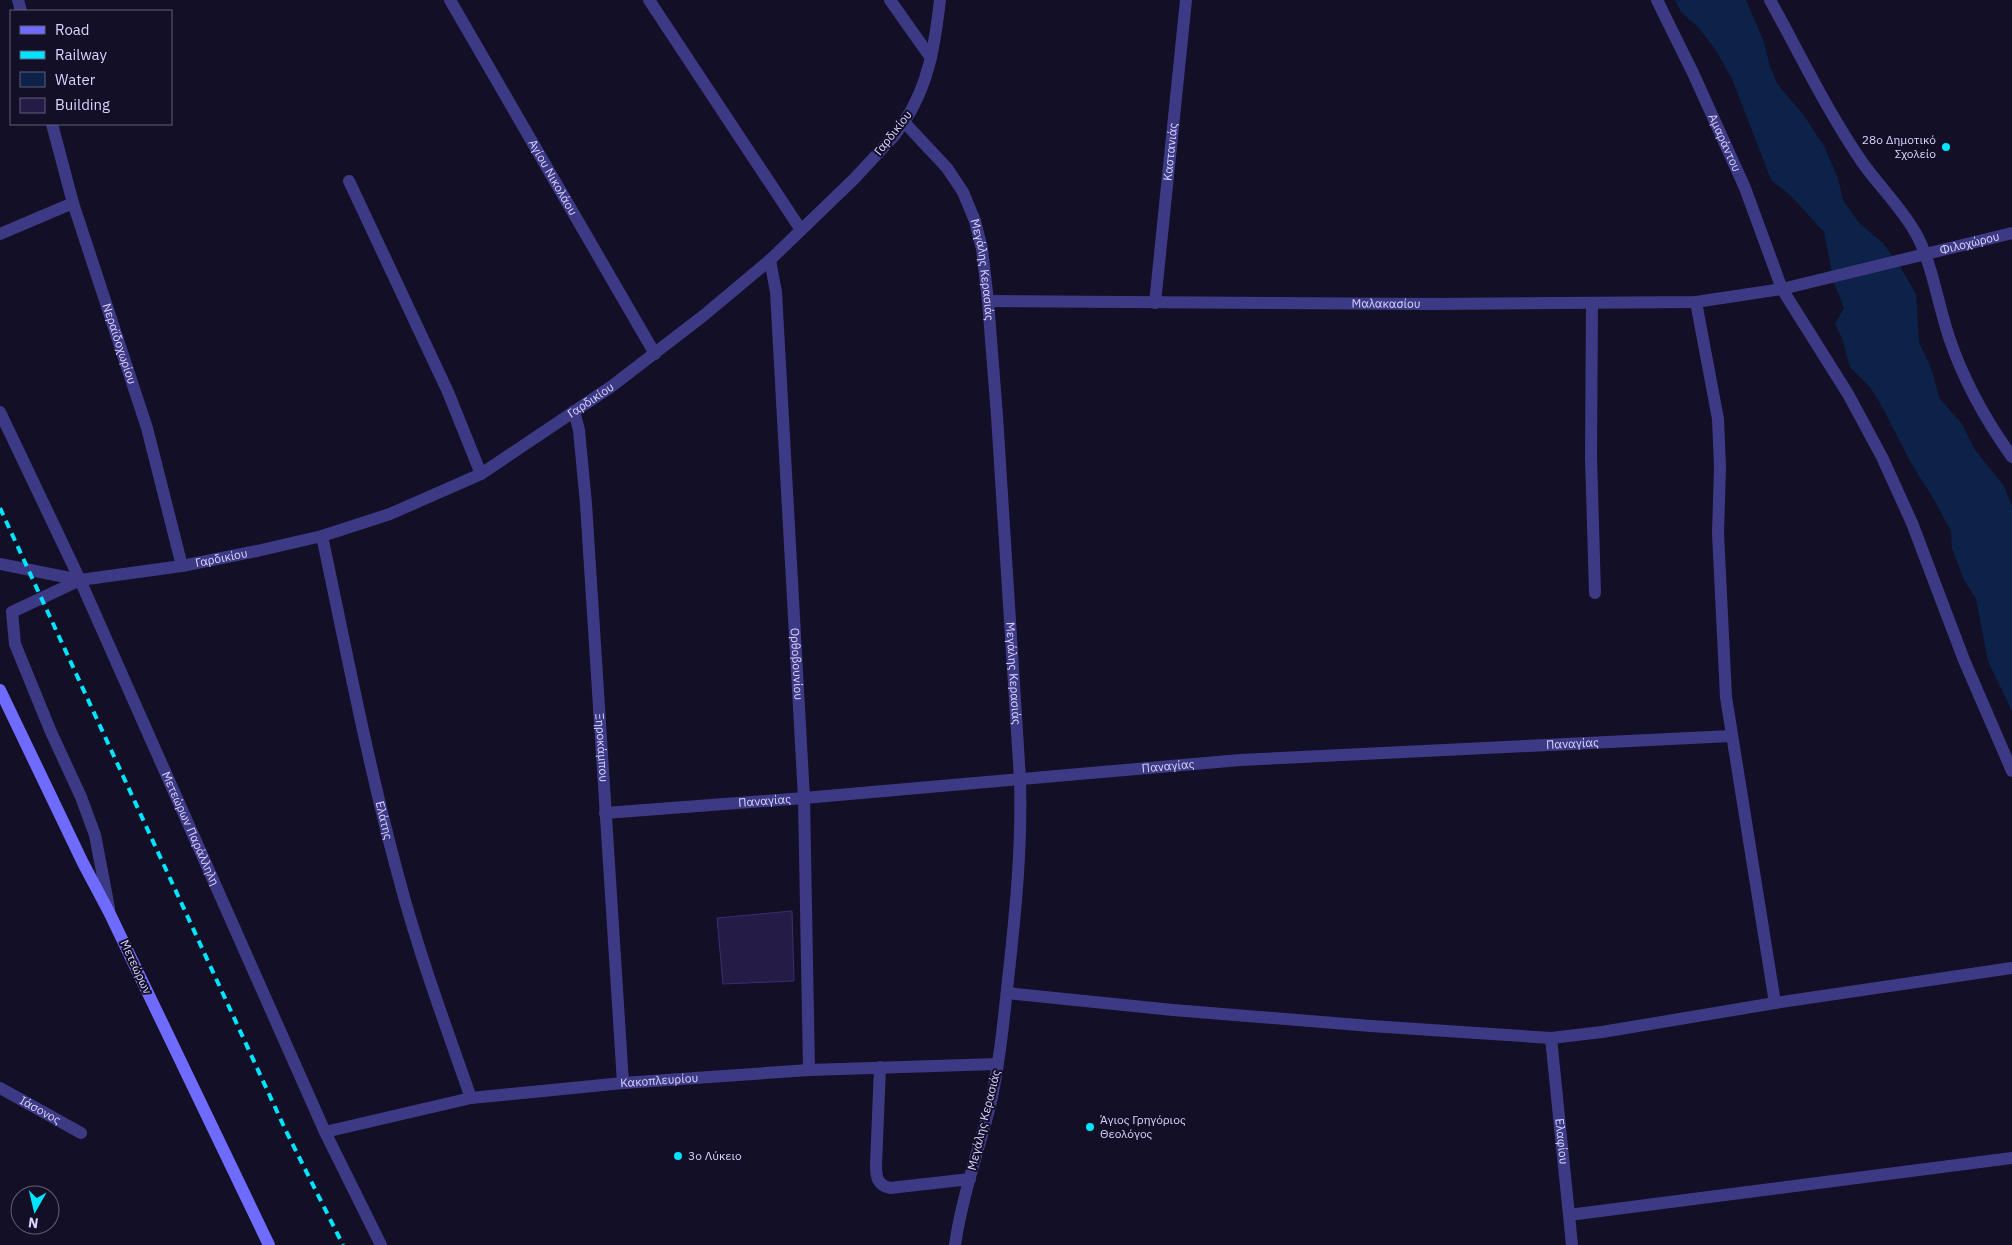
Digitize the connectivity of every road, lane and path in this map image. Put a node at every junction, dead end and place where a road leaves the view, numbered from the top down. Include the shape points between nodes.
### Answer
1 (450, 0) edge
2 (649, 0) edge
3 (890, 0) edge
4 (940, 0) edge
5 (1186, 0) edge
6 (1657, 0) edge
7 (1770, 0) edge
8 (931, 58) junction
9 (904, 122) junction
10 (52, 125) edge
11 (348, 181) dead end
12 (73, 203) junction
13 (801, 230) junction
14 (2012, 233) edge
15 (0, 234) edge
16 (1925, 254) junction
17 (770, 260) junction
18 (1782, 289) junction
19 (988, 301) junction
20 (1696, 302) junction
21 (1155, 303) junction
22 (1592, 303) junction
23 (655, 354) junction
24 (574, 411) junction
25 (0, 412) edge
26 (2012, 457) edge
27 (481, 474) junction
28 (322, 536) junction
29 (0, 564) edge
30 (182, 566) junction
31 (80, 580) junction
32 (1595, 593) dead end
33 (0, 690) edge
34 (1731, 736) junction
35 (2012, 772) edge
36 (1020, 779) junction
37 (804, 798) junction
38 (605, 813) junction
39 (110, 912) junction
40 (2012, 968) edge
41 (1007, 993) junction
42 (1775, 1003) junction
43 (1551, 1038) junction
44 (998, 1064) junction
45 (880, 1067) junction
46 (809, 1070) junction
47 (623, 1084) junction
48 (0, 1088) edge
49 (471, 1098) junction
50 (325, 1132) junction
51 (81, 1133) dead end
52 (2012, 1158) edge
53 (970, 1178) junction
54 (1570, 1215) junction
55 (269, 1245) edge
56 (381, 1245) edge
57 (955, 1245) edge
58 (1572, 1245) edge

1 - 23 street, Αγίου Νικολάου
2 - 13 street
3 - 8 street
4 - 8 street, Γαρδικίου
5 - 21 street, Καστανιάς
6 - 18 street, Αμαράντου via 1745,188
7 - 16 street via 1831,113 1863,163 1915,232
8 - 9 street, Γαρδικίου via 920,94
9 - 13 street, Γαρδικίου via 861,172
9 - 19 street, Μεγάλης Κερασιάς via 947,168 964,192 979,235
10 - 12 street, Νεραϊδοχωρίου
11 - 27 street via 448,392
12 - 15 street
12 - 30 street, Νεραϊδοχωρίου via 147,428
13 - 17 street, Γαρδικίου
14 - 16 street, Φιλοχώρου
16 - 18 street, Φιλοχώρου
16 - 26 street via 1954,351 1972,393
17 - 23 street, Γαρδικίου
17 - 37 street, Ορθοβουνίου via 776,292
18 - 20 street, Μαλακασίου
18 - 35 street, Αμαράντου via 1848,394 1882,457 1912,523 1964,660
19 - 21 street, Μαλακασίου
19 - 36 street, Μεγάλης Κερασιάς
20 - 22 street, Μαλακασίου
20 - 34 street via 1718,419 1720,594
21 - 22 street, Μαλακασίου
22 - 32 street via 1591,457
23 - 24 street, Γαρδικίου
24 - 27 street, Γαρδικίου
24 - 38 street, Ξηροκάμπου via 579,430 586,504
25 - 31 street, Μετεώρων Παράλληλη
27 - 28 street, Γαρδικίου via 390,514
28 - 30 street, Γαρδικίου
28 - 49 street, Ελάτης via 398,875
29 - 31 street
30 - 31 street, Γαρδικίου
31 - 39 street via 12,612 14,636 95,835
31 - 50 street, Μετεώρων Παράλληλη
33 - 39 main road, Μετεώρων
34 - 36 street, Παναγίας via 1240,760
34 - 42 street
36 - 37 street, Παναγίας
36 - 41 street, Μεγάλης Κερασιάς via 1020,868
37 - 38 street, Παναγίας
37 - 46 street, Ορθοβουνίου
38 - 47 street, Ξηροκάμπου
39 - 55 main road, Μετεώρων
40 - 42 street
41 - 43 street via 1351,1025
41 - 44 street, Μεγάλης Κερασιάς
42 - 43 street
43 - 54 street, Ελαφίου
44 - 45 street, Κακοπλευρίου
44 - 53 street, Μεγάλης Κερασιάς
45 - 46 street, Κακοπλευρίου
45 - 53 street via 878,1181 890,1188
46 - 47 street, Κακοπλευρίου
47 - 49 street, Κακοπλευρίου
48 - 51 street, Ιάσονος
49 - 50 street, Κακοπλευρίου
50 - 56 street, Μετεώρων Παράλληλη
52 - 54 street
53 - 57 street, Μεγάλης Κερασιάς
54 - 58 street, Ελαφίου

